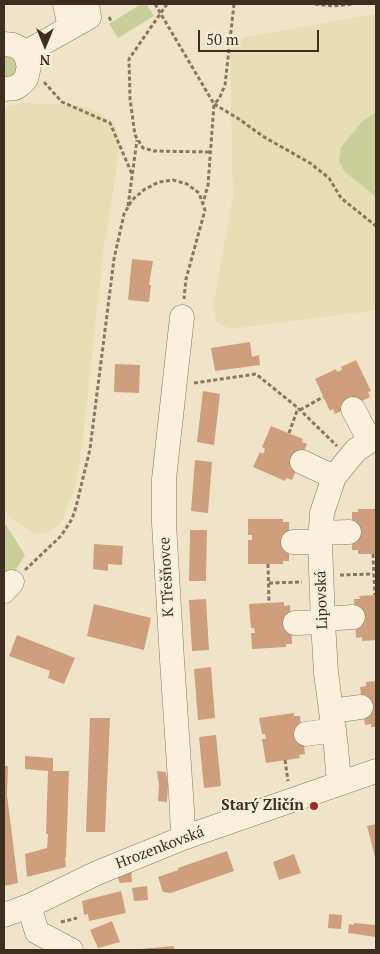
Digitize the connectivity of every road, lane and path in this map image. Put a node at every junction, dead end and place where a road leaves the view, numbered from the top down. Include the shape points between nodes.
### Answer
1 (65, 4) edge
2 (154, 4) edge
3 (167, 4) edge
4 (234, 4) edge
5 (315, 4) edge
6 (352, 4) edge
7 (161, 14) junction
8 (82, 16) edge
9 (13, 48) edge
10 (4, 89) edge
11 (214, 104) junction
12 (137, 139) junction
13 (211, 152) junction
14 (132, 174) junction
15 (203, 203) junction
16 (127, 209) junction
17 (376, 226) edge
18 (182, 316) joint
19 (174, 386) junction
20 (324, 397) dead end
21 (299, 409) junction
22 (353, 409) dead end
23 (289, 433) dead end
24 (373, 439) edge
25 (341, 450) dead end
26 (302, 462) dead end
27 (334, 477) junction
28 (349, 532) dead end
29 (320, 537) junction
30 (293, 542) dead end
31 (373, 554) dead end
32 (268, 564) dead end
33 (373, 574) junction
34 (346, 575) dead end
35 (298, 582) dead end
36 (268, 583) junction
37 (8, 587) edge
38 (375, 595) dead end
39 (269, 603) dead end
40 (353, 617) dead end
41 (323, 620) junction
42 (295, 623) dead end
43 (361, 708) dead end
44 (332, 721) junction
45 (306, 734) dead end
46 (285, 760) dead end
47 (376, 771) edge
48 (289, 784) dead end
49 (339, 784) junction
50 (183, 838) junction
51 (29, 906) junction
52 (4, 915) edge
53 (34, 941) edge
54 (71, 950) edge

1 - 8 street
2 - 7 path
3 - 7 path
4 - 11 path via 225,85
5 - 6 path
7 - 11 path
7 - 12 path via 128,58 134,135
8 - 9 street
9 - 10 street via 28,73 15,88
9 - 14 path via 62,102 110,123
11 - 13 path
11 - 17 path via 329,178 342,198
12 - 13 path via 143,148 154,151
12 - 14 path
13 - 15 path
14 - 16 path
15 - 16 path via 199,193 187,184 173,180 145,189
15 - 18 path via 205,210 186,280
16 - 37 path via 114,259 90,449 76,507 61,536
18 - 19 street, K Třešňovce
19 - 21 path via 256,374
19 - 50 street, K Třešňovce via 164,479 164,523
20 - 21 path
21 - 23 path
21 - 25 path
22 - 24 street
24 - 27 street, Lipovská via 348,457
26 - 27 street
27 - 29 street, Lipovská via 323,507
28 - 29 street
29 - 30 street
29 - 41 street, Lipovská
31 - 33 path
32 - 36 path
33 - 34 path
33 - 38 path
35 - 36 path
36 - 39 path
40 - 41 street
41 - 42 street
41 - 44 street, Lipovská
43 - 44 street
44 - 45 street
44 - 49 street, Lipovská
46 - 48 path
47 - 49 street, Hrozenkovská
49 - 50 street, Hrozenkovská
50 - 51 street, Hrozenkovská via 97,873
51 - 52 street, Hrozenkovská
51 - 53 street
53 - 54 street

